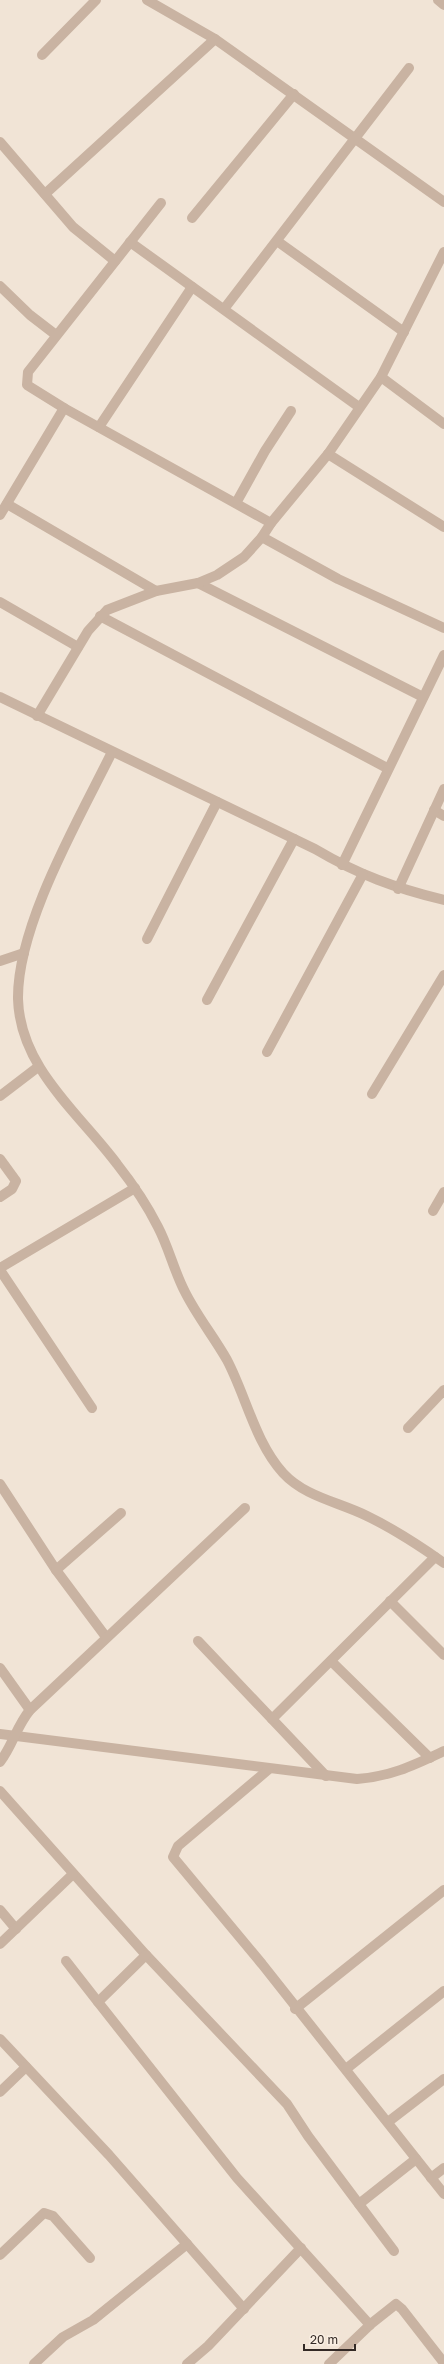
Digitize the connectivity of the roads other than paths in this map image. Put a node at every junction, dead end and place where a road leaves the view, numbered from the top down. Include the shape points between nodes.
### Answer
1 (96, 0) edge
2 (147, 0) edge
3 (438, 0) edge
4 (444, 5) edge
5 (215, 39) junction
6 (42, 55) dead end
7 (409, 68) dead end
8 (294, 94) junction
9 (355, 139) junction
10 (0, 142) edge
11 (45, 194) junction
12 (444, 202) edge
13 (161, 203) dead end
14 (192, 218) dead end
15 (277, 241) junction
16 (130, 242) junction
17 (444, 252) edge
18 (115, 261) junction
19 (0, 286) edge
20 (192, 286) junction
21 (224, 309) junction
22 (404, 332) junction
23 (56, 335) junction
24 (381, 377) junction
25 (359, 407) junction
26 (64, 408) junction
27 (292, 411) dead end
28 (444, 424) edge
29 (99, 427) junction
30 (328, 454) junction
31 (236, 503) junction
32 (7, 504) junction
33 (0, 515) edge
34 (271, 523) junction
35 (444, 527) edge
36 (262, 537) junction
37 (198, 583) junction
38 (156, 591) junction
39 (0, 602) edge
40 (100, 616) junction
41 (444, 628) edge
42 (78, 647) junction
43 (444, 655) edge
44 (0, 697) edge
45 (423, 698) junction
46 (37, 716) junction
47 (112, 752) junction
48 (387, 768) junction
49 (444, 789) edge
50 (217, 802) junction
51 (434, 810) junction
52 (444, 816) edge
53 (294, 839) junction
54 (342, 865) junction
55 (363, 874) junction
56 (398, 889) junction
57 (444, 900) edge
58 (147, 938) dead end
59 (24, 953) junction
60 (0, 961) edge
61 (444, 974) edge
62 (207, 1000) dead end
63 (267, 1052) dead end
64 (38, 1067) junction
65 (372, 1094) dead end
66 (0, 1096) edge
67 (0, 1159) edge
68 (135, 1188) junction
69 (444, 1192) edge
70 (0, 1198) edge
71 (433, 1212) dead end
72 (0, 1269) edge
73 (444, 1390) edge
74 (92, 1408) dead end
75 (408, 1428) dead end
76 (0, 1484) edge
77 (245, 1508) dead end
78 (120, 1513) dead end
79 (435, 1556) junction
80 (444, 1563) edge
81 (56, 1570) junction
82 (390, 1601) junction
83 (106, 1637) junction
84 (198, 1641) dead end
85 (444, 1655) edge
86 (331, 1660) junction
87 (0, 1668) edge
88 (30, 1710) junction
89 (272, 1719) junction
90 (0, 1734) edge
91 (14, 1736) junction
92 (444, 1751) edge
93 (430, 1758) junction
94 (0, 1762) edge
95 (268, 1769) junction
96 (326, 1776) junction
97 (0, 1791) edge
98 (74, 1874) junction
99 (444, 1890) edge
100 (0, 1910) edge
101 (16, 1929) junction
102 (0, 1944) edge
103 (146, 1955) junction
104 (66, 1961) dead end
105 (444, 1991) edge
106 (98, 2002) junction
107 (295, 2009) junction
108 (0, 2039) edge
109 (26, 2067) junction
110 (346, 2069) junction
111 (444, 2079) edge
112 (0, 2092) edge
113 (388, 2122) junction
114 (416, 2159) junction
115 (444, 2168) edge
116 (431, 2178) junction
117 (444, 2194) edge
118 (358, 2204) junction
119 (187, 2244) junction
120 (301, 2248) junction
121 (394, 2251) dead end
122 (0, 2255) edge
123 (90, 2258) dead end
124 (244, 2309) junction
125 (370, 2325) junction
126 (34, 2364) edge
127 (187, 2364) edge
128 (329, 2364) edge
129 (444, 2364) edge

1 - 6 street
2 - 5 street
3 - 4 street
5 - 8 street
5 - 11 street
7 - 9 street
8 - 9 street
8 - 14 street
9 - 12 street
9 - 15 street
10 - 11 street
11 - 18 street via 73,227
13 - 16 street
15 - 21 street
15 - 22 street
16 - 18 street
16 - 20 street
17 - 22 street
18 - 23 street
19 - 23 street via 30,315
20 - 21 street
20 - 29 street
21 - 25 street
22 - 24 street
23 - 26 street via 28,372 26,379 31,389
24 - 25 street
24 - 28 street
25 - 30 street
26 - 29 street
26 - 32 street
27 - 31 street via 265,451
29 - 31 street
30 - 34 street
30 - 35 street
31 - 34 street
32 - 33 street
32 - 38 street
34 - 36 street
36 - 37 street via 231,568
36 - 41 street via 338,579
37 - 38 street
37 - 45 street
38 - 40 street via 118,605
39 - 42 street
40 - 42 street
40 - 48 street
42 - 46 street
43 - 45 street
44 - 46 street
45 - 48 street
46 - 47 street
47 - 50 street
47 - 59 street via 52,874
48 - 54 street
49 - 51 street
50 - 53 street
50 - 58 street
51 - 52 street
51 - 56 street
53 - 54 street
53 - 62 street
54 - 55 street
55 - 56 street
55 - 63 street
56 - 57 street
59 - 60 street
59 - 64 street via 18,998 20,1016
61 - 65 street
64 - 66 street
64 - 68 street
67 - 70 street via 16,1181 12,1189
68 - 72 street
68 - 79 street via 158,1226 193,1308 227,1361 271,1458 284,1474 298,1486 367,1516
69 - 71 street
72 - 74 street
73 - 75 street
76 - 81 street
77 - 83 street
78 - 81 street
79 - 80 street
79 - 82 street
81 - 83 street
82 - 85 street
82 - 86 street
83 - 88 street
84 - 89 street
86 - 89 street
86 - 93 street
87 - 88 street
88 - 91 street via 19,1722
89 - 96 street
90 - 91 street
91 - 94 street
91 - 95 street
92 - 93 street
93 - 96 street via 382,1777 357,1779
95 - 96 street
95 - 107 street via 178,1846 173,1857 262,1964
97 - 98 street
98 - 101 street
98 - 103 street
99 - 107 street
100 - 101 street
101 - 102 street
103 - 106 street
103 - 118 street via 287,2104
104 - 106 street
105 - 110 street
106 - 120 street via 237,2178
107 - 110 street
108 - 109 street
109 - 112 street
109 - 119 street via 109,2155
110 - 113 street
111 - 113 street
113 - 114 street
114 - 116 street
114 - 118 street
115 - 116 street
116 - 117 street
118 - 121 street
119 - 124 street
119 - 126 street via 93,2320 63,2337
120 - 124 street
120 - 125 street
122 - 123 street via 44,2213 53,2216
124 - 127 street
125 - 128 street
125 - 129 street via 392,2306 399,2305

